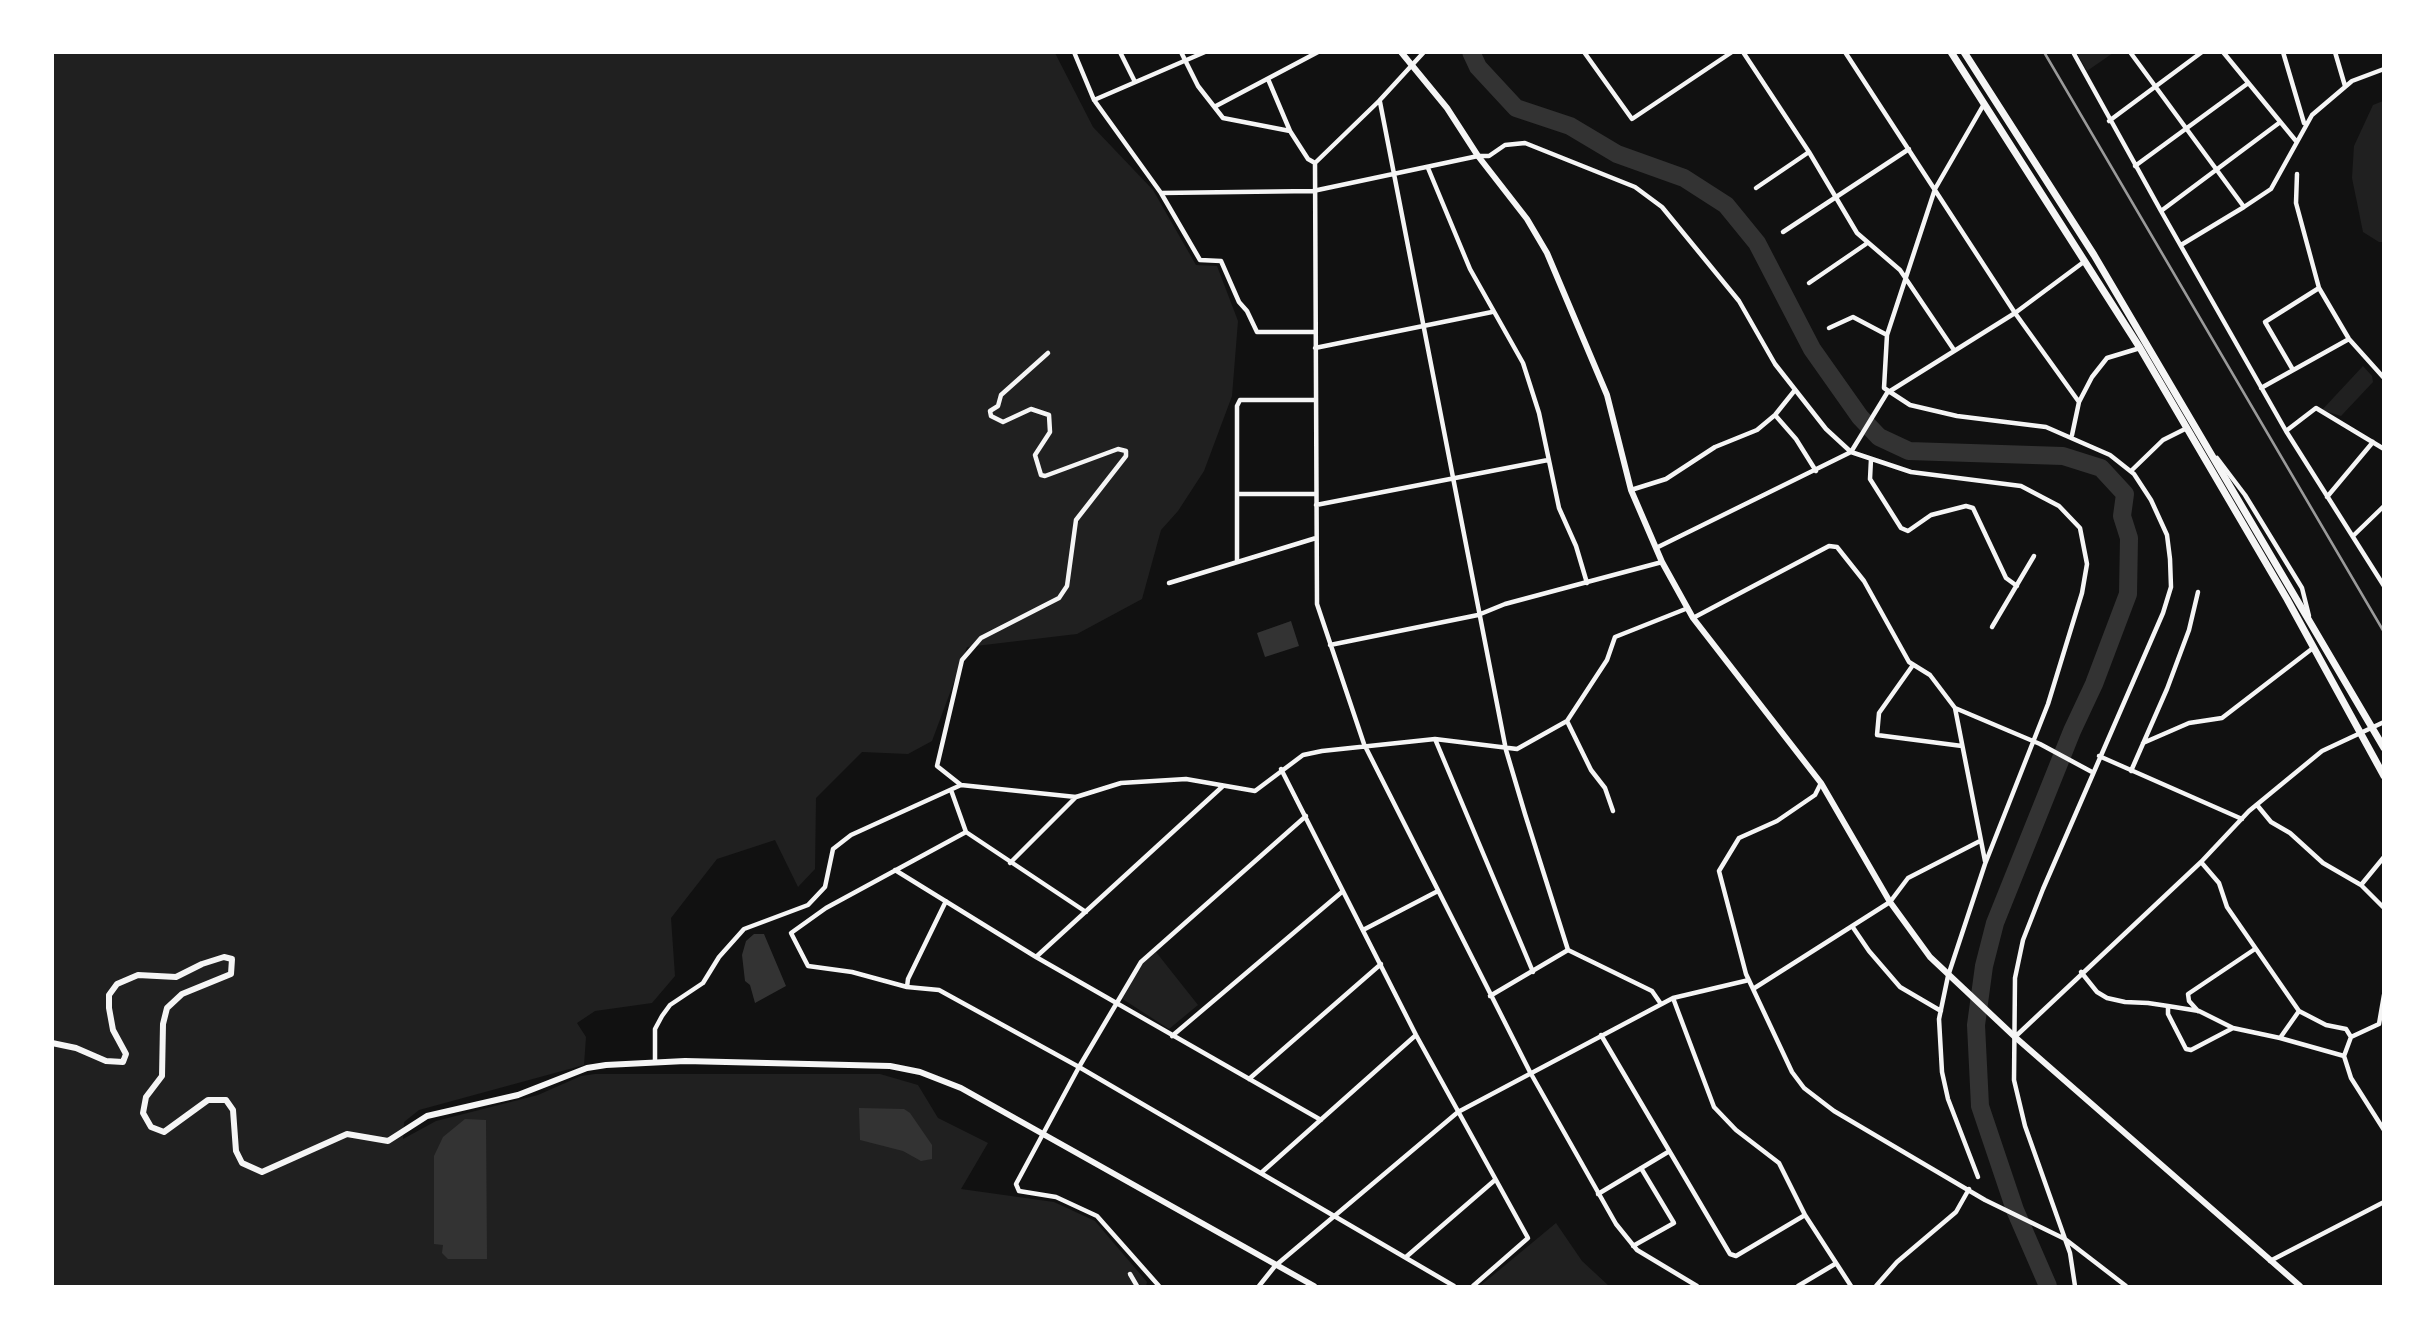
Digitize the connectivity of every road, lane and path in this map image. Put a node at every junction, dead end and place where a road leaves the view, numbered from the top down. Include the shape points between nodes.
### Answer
1 (1074, 52) edge
2 (1120, 52) edge
3 (1181, 52) edge
4 (1205, 52) edge
5 (1318, 52) edge
6 (1401, 52) edge
7 (1424, 52) edge
8 (1584, 52) edge
9 (1732, 52) edge
10 (1743, 52) edge
11 (1844, 52) edge
12 (1951, 52) edge
13 (1964, 52) edge
14 (2073, 52) edge
15 (2130, 52) edge
16 (2188, 52) edge
17 (2202, 52) edge
18 (2223, 52) edge
19 (2283, 52) edge
20 (2335, 52) edge
21 (2193, 60) junction
22 (1185, 61) junction
23 (1413, 64) junction
24 (2384, 69) edge
25 (1268, 79) junction
26 (1135, 82) junction
27 (2247, 84) junction
28 (2344, 86) junction
29 (2156, 87) junction
30 (1094, 100) junction
31 (1380, 101) junction
32 (1984, 103) junction
33 (1216, 106) junction
34 (2109, 121) junction
35 (2279, 123) junction
36 (2305, 124) junction
37 (2186, 129) junction
38 (1290, 131) junction
39 (2296, 141) junction
40 (1909, 149) junction
41 (1809, 152) junction
42 (1478, 156) junction
43 (1315, 163) junction
44 (2135, 166) junction
45 (1428, 168) junction
46 (2216, 169) junction
47 (2297, 174) dead end
48 (1395, 176) junction
49 (1756, 188) dead end
50 (1935, 188) junction
51 (1313, 191) junction
52 (1161, 193) junction
53 (1836, 196) junction
54 (2244, 207) junction
55 (2161, 211) junction
56 (1783, 232) dead end
57 (1866, 244) junction
58 (2181, 245) junction
59 (2085, 260) junction
60 (1905, 279) junction
61 (1809, 283) dead end
62 (2319, 288) junction
63 (1492, 312) junction
64 (2015, 313) junction
65 (1423, 327) junction
66 (1829, 328) dead end
67 (1315, 332) junction
68 (1887, 335) junction
69 (2349, 339) junction
70 (1315, 348) junction
71 (2140, 348) junction
72 (1955, 350) junction
73 (1048, 353) dead end
74 (2293, 370) junction
75 (2384, 378) edge
76 (2261, 388) junction
77 (1796, 390) junction
78 (1885, 394) junction
79 (1315, 400) junction
80 (2079, 402) junction
81 (1775, 415) junction
82 (2187, 428) junction
83 (2286, 431) junction
84 (2072, 435) junction
85 (2373, 442) junction
86 (2384, 449) edge
87 (1851, 452) junction
88 (1871, 459) junction
89 (1549, 460) junction
90 (1816, 471) junction
91 (2131, 471) junction
92 (1452, 480) junction
93 (1631, 490) junction
94 (1237, 494) junction
95 (1315, 494) junction
96 (2327, 498) junction
97 (1316, 505) junction
98 (2384, 506) edge
99 (2379, 512) junction
100 (2384, 517) edge
101 (2353, 536) junction
102 (1316, 538) junction
103 (1656, 548) junction
104 (2034, 556) dead end
105 (1237, 561) junction
106 (1662, 562) junction
107 (2384, 572) edge
108 (2378, 577) junction
109 (1169, 583) dead end
110 (1587, 583) junction
111 (2017, 586) junction
112 (2384, 586) edge
113 (2198, 592) dead end
114 (1688, 608) junction
115 (1478, 615) junction
116 (1693, 618) junction
117 (1993, 627) dead end
118 (1330, 645) junction
119 (2314, 648) junction
120 (1913, 664) junction
121 (1955, 708) junction
122 (1567, 721) junction
123 (2384, 722) edge
124 (2372, 727) junction
125 (2360, 733) junction
126 (1435, 739) junction
127 (2033, 741) junction
128 (2143, 743) junction
129 (1364, 744) junction
130 (1962, 746) junction
131 (2384, 748) edge
132 (1506, 750) junction
133 (2099, 756) junction
134 (1282, 769) junction
135 (2090, 771) junction
136 (2131, 771) junction
137 (2384, 776) edge
138 (1821, 783) junction
139 (961, 785) junction
140 (1224, 786) junction
141 (951, 790) junction
142 (1076, 797) junction
143 (2257, 805) junction
144 (1613, 811) dead end
145 (1306, 816) junction
146 (2242, 819) junction
147 (966, 832) junction
148 (1980, 841) junction
149 (2384, 857) edge
150 (2200, 862) junction
151 (1010, 863) junction
152 (1985, 864) junction
153 (895, 870) junction
154 (2361, 885) junction
155 (1343, 891) junction
156 (1438, 891) junction
157 (946, 901) junction
158 (1890, 901) junction
159 (2384, 908) edge
160 (1086, 912) junction
161 (1852, 926) junction
162 (1363, 930) junction
163 (1568, 950) junction
164 (2255, 950) junction
165 (1036, 957) junction
166 (1381, 964) junction
167 (1533, 972) junction
168 (2081, 972) junction
169 (1950, 978) junction
170 (1749, 980) junction
171 (907, 987) junction
172 (1753, 989) junction
173 (2384, 995) edge
174 (1490, 996) junction
175 (1673, 998) junction
176 (1116, 1003) junction
177 (1661, 1004) junction
178 (2168, 1006) junction
179 (1941, 1011) junction
180 (2299, 1011) junction
181 (2199, 1012) junction
182 (2233, 1028) junction
183 (1172, 1035) junction
184 (1416, 1035) junction
185 (1601, 1035) junction
186 (2015, 1037) junction
187 (2351, 1037) junction
188 (2280, 1038) junction
189 (52, 1043) edge
190 (2344, 1056) junction
191 (656, 1062) junction
192 (1079, 1067) junction
193 (1530, 1072) junction
194 (1249, 1079) junction
195 (1458, 1112) junction
196 (1321, 1120) junction
197 (2384, 1130) edge
198 (1043, 1132) junction
199 (1668, 1152) junction
200 (1641, 1168) junction
201 (1261, 1173) junction
202 (1978, 1177) dead end
203 (1495, 1180) junction
204 (1969, 1189) junction
205 (1598, 1194) junction
206 (2384, 1202) edge
207 (1335, 1214) junction
208 (1805, 1215) junction
209 (2065, 1239) junction
210 (1633, 1246) junction
211 (1406, 1257) junction
212 (2270, 1261) junction
213 (1835, 1264) junction
214 (1275, 1266) junction
215 (1130, 1274) dead end
216 (1137, 1286) edge
217 (1159, 1286) edge
218 (1259, 1286) edge
219 (1314, 1286) edge
220 (1454, 1286) edge
221 (1473, 1286) edge
222 (1697, 1286) edge
223 (1798, 1286) edge
224 (1851, 1286) edge
225 (1876, 1286) edge
226 (2075, 1286) edge
227 (2126, 1286) edge
228 (2300, 1286) edge

1 - 30 street
2 - 26 street
3 - 22 street
4 - 22 street
5 - 25 street
6 - 23 main road
7 - 23 street
8 - 9 street via 1632,119
10 - 41 street
11 - 40 street
12 - 32 highway
13 - 124 highway via 2094,255
14 - 34 street
15 - 29 street
16 - 21 street
17 - 21 street
18 - 27 street
19 - 36 street
20 - 28 street
21 - 29 street
22 - 26 street
22 - 33 street
23 - 31 street
23 - 42 main road
24 - 28 street
25 - 33 street
25 - 38 street
26 - 30 street
27 - 35 street
27 - 37 street
28 - 36 street
29 - 34 street
29 - 37 street
30 - 52 street
31 - 43 street
31 - 48 street
32 - 50 street
32 - 59 highway
33 - 38 street via 1223,118
34 - 44 street
35 - 39 street
35 - 46 street
36 - 39 street
37 - 44 street
37 - 46 street
38 - 43 street
39 - 54 street via 2271,189
40 - 50 street
40 - 53 street
41 - 49 street
41 - 53 street
42 - 45 street
42 - 77 street via 1525,143 1635,187 1662,207 1739,301 1775,364
42 - 93 main road via 1547,253 1607,395
43 - 51 street
44 - 55 street
45 - 48 street
45 - 63 street via 1444,213
46 - 54 street
46 - 55 street
47 - 62 street via 2296,203
48 - 51 street
48 - 65 street
50 - 60 street
50 - 64 street
51 - 52 street
51 - 67 street
52 - 67 street via 1200,260 1221,261 1257,332
53 - 56 street
53 - 57 street
54 - 58 street
55 - 58 street
57 - 60 street
57 - 61 street
58 - 76 street
59 - 64 street
59 - 71 highway
60 - 68 street
60 - 72 street
62 - 69 street
62 - 74 street via 2265,323
63 - 65 street
63 - 89 street via 1523,363
64 - 72 street
64 - 80 street
65 - 70 street
65 - 92 street
66 - 68 street via 1853,317
67 - 70 street
68 - 78 street
69 - 74 street
69 - 75 street
70 - 79 street
71 - 80 street via 2107,358
71 - 82 highway
72 - 78 street
73 - 139 street via 1001,395 991,416 1003,422 1031,409 1048,415 1050,432 1035,455 1041,475 1118,449 1126,451 1126,456 1076,520 1067,586 1059,598 988,634 962,660 937,766
74 - 76 street
76 - 83 street
77 - 81 street
77 - 87 street
78 - 84 street via 1957,416 2046,427
78 - 87 street
79 - 94 street via 1240,400
79 - 95 street
80 - 84 street
81 - 90 street
81 - 93 street via 1757,430 1714,447 1666,479
82 - 91 street via 2163,440
82 - 119 highway
83 - 85 street via 2316,408
83 - 96 street
84 - 91 street
85 - 86 street
85 - 96 street
87 - 88 street
87 - 90 street
88 - 111 street via 1870,479 1901,528 1908,531 1931,515 1973,508 2006,578
88 - 127 street via 1911,472 2021,485 2059,506 2080,527 2087,564 2082,593
89 - 92 street
89 - 110 street via 1559,508
90 - 103 street
91 - 133 street via 2167,535 2171,587
92 - 97 street
92 - 115 street
93 - 103 main road
94 - 95 street
94 - 105 street
95 - 97 street
96 - 101 street
97 - 102 street
98 - 99 street
99 - 100 street
99 - 101 street
101 - 108 street
102 - 105 street
102 - 118 street via 1317,604
103 - 106 main road
104 - 111 street
105 - 109 street
106 - 110 street
106 - 114 main road
107 - 108 street
108 - 112 street
110 - 115 street
111 - 117 street
113 - 128 street via 2189,630
114 - 116 main road
114 - 122 street via 1615,637 1607,660
115 - 118 street
115 - 132 street
116 - 120 street via 1829,546 1837,547 1864,581
116 - 138 main road
118 - 129 street
119 - 125 highway
119 - 128 street via 2222,718 2189,723
120 - 121 street via 1930,675
120 - 130 street via 1879,713 1877,735
121 - 127 street
121 - 130 street
122 - 132 street via 1517,749
122 - 144 street
123 - 124 street
124 - 125 street
124 - 131 highway
125 - 137 highway
125 - 143 street via 2322,751
126 - 129 street
126 - 132 street
126 - 167 street
127 - 135 street
127 - 152 street
128 - 136 street
129 - 134 street via 1303,755
129 - 156 street
130 - 148 street
132 - 163 street
133 - 135 street
133 - 136 street
134 - 140 street via 1255,791
134 - 145 street
135 - 186 street via 2023,940 2015,978
136 - 146 street
138 - 158 main road
138 - 170 street via 1815,795 1777,821 1739,838 1719,871
139 - 141 street
139 - 142 street
140 - 142 street via 1157,779 1121,783
140 - 160 street
141 - 147 street
141 - 191 street via 850,835 833,849 825,887 807,905 744,929 703,983 670,1005 662,1016 656,1029
142 - 151 street
143 - 146 street
143 - 154 street via 2323,863
145 - 155 street
145 - 176 street via 1141,962
146 - 150 street
147 - 151 street
147 - 153 street
148 - 152 street
148 - 158 street via 1908,878
149 - 154 street
150 - 164 street via 2219,883 2227,907
150 - 168 street
151 - 160 street
152 - 169 street
153 - 157 street
153 - 171 street via 791,933 808,966
154 - 159 street
155 - 162 street
155 - 183 street
156 - 162 street
156 - 174 street
157 - 165 street
157 - 171 street
158 - 161 street
158 - 169 main road
160 - 165 street
161 - 172 street
161 - 179 street via 1900,987
162 - 166 street
163 - 167 street
163 - 177 street via 1652,991
164 - 180 street
164 - 181 street via 2188,993
165 - 176 street
166 - 184 street
166 - 194 street
167 - 174 street
168 - 178 street via 2107,998
168 - 186 street
169 - 179 street
169 - 186 main road
170 - 172 street
170 - 175 street
171 - 192 street via 939,990
172 - 204 street via 1804,1088 1905,1154
173 - 187 street via 2379,1024
174 - 193 street
175 - 177 street
175 - 208 street via 1714,1107 1779,1163
176 - 183 street
176 - 192 street
177 - 185 street
178 - 181 street
178 - 182 street via 2168,1014 2191,1051
179 - 202 street via 1939,1043 1948,1099
180 - 187 street via 2346,1029
180 - 188 street
181 - 182 street
182 - 188 street
183 - 194 street
184 - 195 street
184 - 196 street
185 - 193 street
185 - 199 street
186 - 209 street via 2014,1080 2025,1126
186 - 212 main road
187 - 190 street
188 - 190 street
189 - 191 main road via 122,1062 126,1054 113,1030 109,1008 109,995 117,984 138,975 176,977 202,964 232,959 231,974 182,994 167,1008 164,1070 146,1097 143,1113 151,1127 164,1132 208,1100 226,1100 233,1110 236,1151 242,1163 262,1172 347,1135 388,1141 428,1116 518,1094 587,1069
190 - 197 street via 2351,1077
191 - 198 main road via 890,1066 942,1079
192 - 198 street
192 - 201 street
193 - 195 street
193 - 205 street
194 - 196 street
195 - 203 street
195 - 207 street
196 - 201 street
198 - 214 main road
198 - 217 street via 1016,1184 1019,1191 1056,1197 1097,1216
199 - 200 street
199 - 208 street via 1730,1254 1736,1256
200 - 205 street
200 - 210 street via 1674,1223
201 - 207 street
203 - 211 street
203 - 221 street via 1528,1238
204 - 209 street
204 - 225 street via 1956,1212
205 - 210 street
206 - 212 street
207 - 211 street
207 - 214 street
208 - 213 street
209 - 226 street
209 - 227 street
210 - 222 street
211 - 220 street
212 - 228 main road
213 - 223 street
213 - 224 street
214 - 218 street
214 - 219 main road
215 - 216 street

